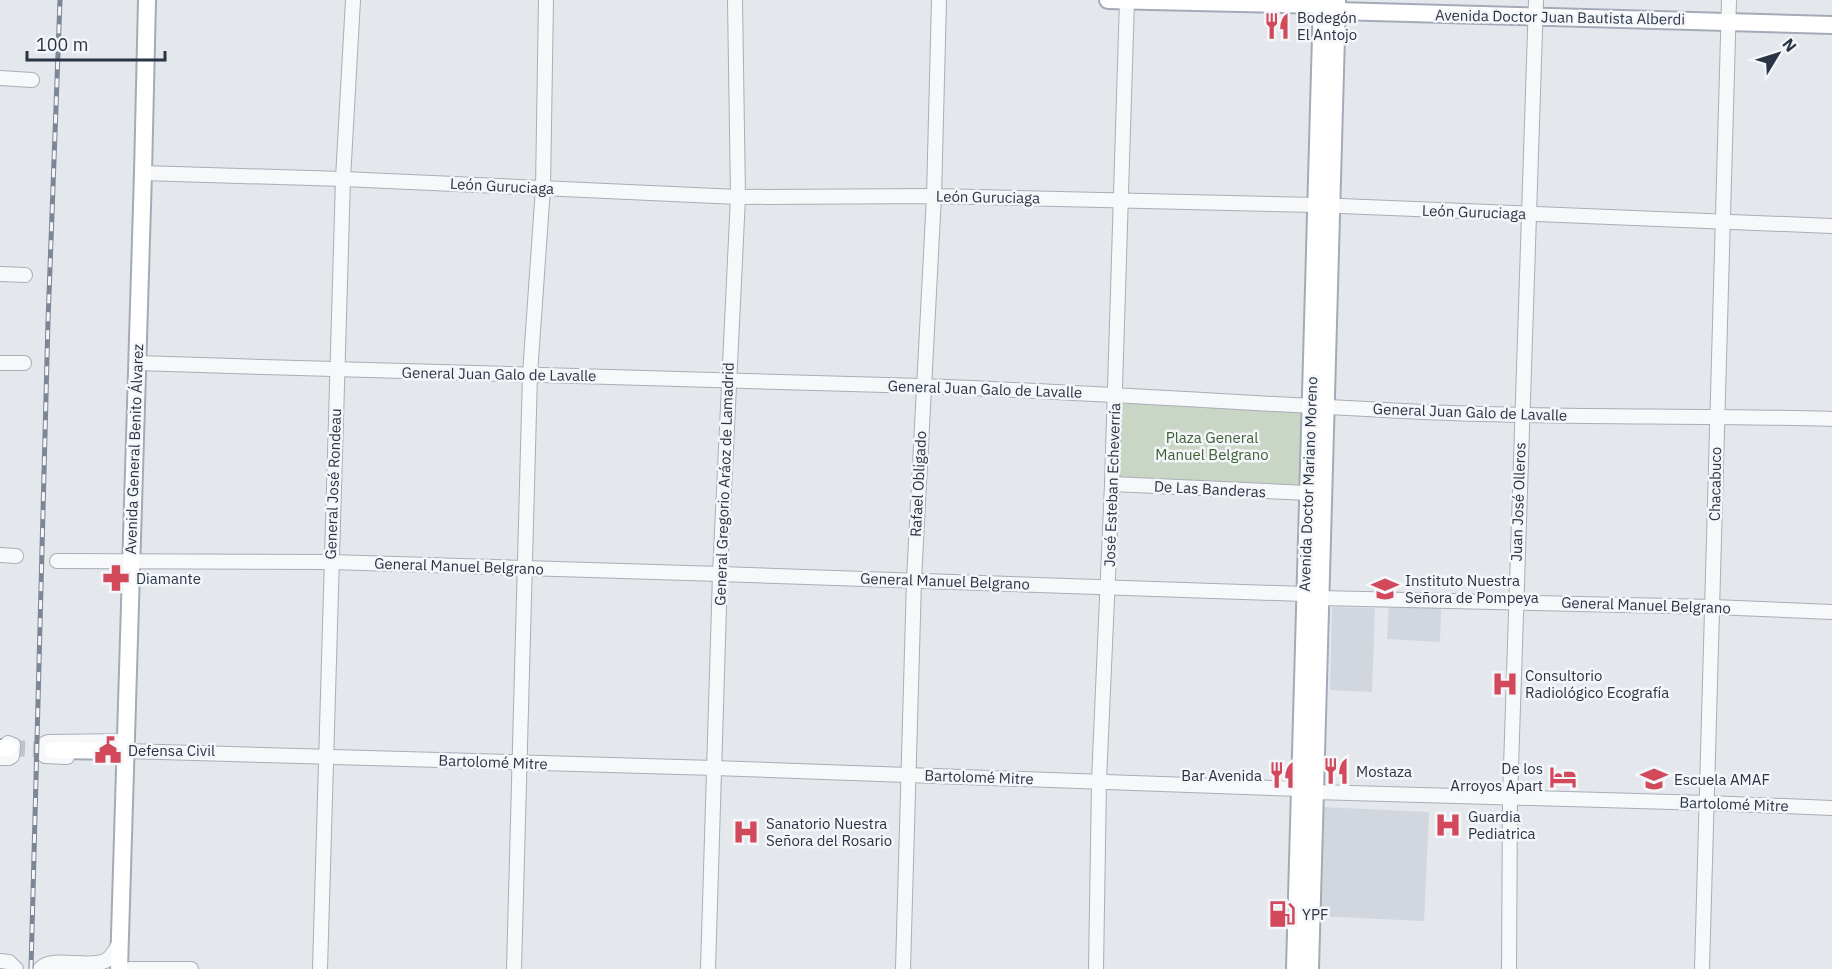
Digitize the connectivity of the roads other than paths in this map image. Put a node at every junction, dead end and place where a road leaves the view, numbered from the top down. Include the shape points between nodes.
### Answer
1 (147, 0) edge
2 (352, 0) edge
3 (546, 0) edge
4 (735, 0) edge
5 (939, 0) edge
6 (1108, 0) edge
7 (1127, 0) edge
8 (1536, 0) edge
9 (1729, 0) edge
10 (1330, 4) edge
11 (1535, 18) junction
12 (1728, 21) junction
13 (1832, 25) edge
14 (0, 78) edge
15 (32, 80) dead end
16 (144, 173) junction
17 (343, 178) junction
18 (543, 188) junction
19 (934, 196) junction
20 (738, 197) junction
21 (1120, 200) junction
22 (1323, 206) junction
23 (1528, 214) junction
24 (1722, 223) junction
25 (1832, 226) edge
26 (0, 274) edge
27 (25, 275) dead end
28 (0, 363) edge
29 (24, 363) dead end
30 (137, 363) junction
31 (337, 370) junction
32 (530, 374) junction
33 (728, 380) junction
34 (923, 386) junction
35 (1115, 394) junction
36 (1319, 406) junction
37 (1521, 414) junction
38 (1716, 415) junction
39 (1832, 418) edge
40 (1112, 484) junction
41 (1308, 493) junction
42 (0, 555) edge
43 (16, 556) dead end
44 (57, 561) dead end
45 (131, 561) junction
46 (331, 562) junction
47 (524, 568) junction
48 (720, 574) junction
49 (914, 580) junction
50 (1108, 587) junction
51 (1312, 596) junction
52 (1515, 602) junction
53 (1713, 607) junction
54 (1832, 612) edge
55 (53, 750) tunnel mouth
56 (126, 750) junction
57 (326, 757) junction
58 (519, 762) junction
59 (714, 768) junction
60 (909, 775) junction
61 (1099, 781) junction
62 (1308, 790) junction
63 (1510, 798) junction
64 (1707, 803) junction
65 (1832, 808) edge
66 (120, 942) junction
67 (0, 961) edge
68 (16, 969) edge
69 (40, 969) edge
70 (119, 969) edge
71 (130, 969) edge
72 (191, 969) edge
73 (320, 969) edge
74 (514, 969) edge
75 (708, 969) edge
76 (903, 969) edge
77 (1096, 969) edge
78 (1295, 969) edge
79 (1310, 969) edge
80 (1509, 969) edge
81 (1702, 969) edge

1 - 16 main road, Avenida General Benito Álvarez
2 - 17 street, General José Rondeau
3 - 18 street
4 - 20 street, General Gregorio Aráoz de Lamadrid
5 - 19 street, Rafael Obligado
6 - 7 main road, Avenida Doctor Juan Bautista Alberdi
7 - 10 main road, Avenida Doctor Juan Bautista Alberdi
7 - 21 street, José Esteban Echeverría
8 - 11 street, Juan José Olleros
9 - 12 street, Chacabuco
10 - 11 main road, Avenida Doctor Juan Bautista Alberdi
10 - 22 main road, Avenida Doctor Mariano Moreno
11 - 12 main road, Avenida Doctor Juan Bautista Alberdi
11 - 23 street, Juan José Olleros
12 - 13 main road, Avenida Doctor Juan Bautista Alberdi
12 - 24 street, Chacabuco
14 - 15 street
16 - 17 street, León Guruciaga
16 - 30 main road, Avenida General Benito Álvarez
17 - 18 street, León Guruciaga
17 - 31 street, General José Rondeau
18 - 20 street, León Guruciaga
18 - 32 street
19 - 20 street, León Guruciaga
19 - 21 street, León Guruciaga
19 - 34 street, Rafael Obligado
20 - 33 street, General Gregorio Aráoz de Lamadrid
21 - 22 street, León Guruciaga
21 - 35 street, José Esteban Echeverría
22 - 23 street, León Guruciaga
22 - 36 main road, Avenida Doctor Mariano Moreno
23 - 24 street, León Guruciaga
23 - 37 street, Juan José Olleros
24 - 25 street, León Guruciaga
24 - 38 street, Chacabuco
26 - 27 street
28 - 29 street
30 - 31 street, General Juan Galo de Lavalle
30 - 45 main road, Avenida General Benito Álvarez
31 - 32 street, General Juan Galo de Lavalle
31 - 46 street, General José Rondeau
32 - 33 street, General Juan Galo de Lavalle
32 - 47 street
33 - 34 street, General Juan Galo de Lavalle
33 - 48 street, General Gregorio Aráoz de Lamadrid
34 - 35 street, General Juan Galo de Lavalle
34 - 49 street, Rafael Obligado
35 - 36 street, General Juan Galo de Lavalle
35 - 40 street, José Esteban Echeverría
36 - 37 street, General Juan Galo de Lavalle
36 - 41 main road, Avenida Doctor Mariano Moreno
36 - 51 main road, Avenida Doctor Mariano Moreno
37 - 38 street, General Juan Galo de Lavalle
37 - 52 street, Juan José Olleros
38 - 39 street, General Juan Galo de Lavalle
38 - 53 street, Chacabuco
40 - 41 street, De Las Banderas
40 - 50 street, José Esteban Echeverría
41 - 51 main road, Avenida Doctor Mariano Moreno
42 - 43 street
44 - 45 street, General Manuel Belgrano
45 - 46 street, General Manuel Belgrano
45 - 56 main road, Avenida General Benito Álvarez
46 - 47 street, General Manuel Belgrano
46 - 57 street, General José Rondeau
47 - 48 street, General Manuel Belgrano
47 - 58 street
48 - 49 street, General Manuel Belgrano
48 - 59 street, General Gregorio Aráoz de Lamadrid
49 - 50 street, General Manuel Belgrano
49 - 60 street, Rafael Obligado
50 - 51 street, General Manuel Belgrano
50 - 61 street, José Esteban Echeverría
51 - 52 street, General Manuel Belgrano
51 - 62 main road, Avenida Doctor Mariano Moreno
52 - 53 street, General Manuel Belgrano
52 - 63 street, Juan José Olleros
53 - 54 street, General Manuel Belgrano
53 - 64 street, Chacabuco
55 - 56 main road
56 - 56 street via 48,742 42,752 51,756
56 - 57 street, Bartolomé Mitre
56 - 66 main road, Avenida General Benito Álvarez
57 - 58 street, Bartolomé Mitre
57 - 73 street, General José Rondeau
58 - 59 street, Bartolomé Mitre
58 - 74 street
59 - 60 street, Bartolomé Mitre
59 - 75 street, General Gregorio Aráoz de Lamadrid
60 - 61 street, Bartolomé Mitre
60 - 76 street, Rafael Obligado
61 - 62 street, Bartolomé Mitre
61 - 77 street, José Esteban Echeverría
62 - 63 street, Bartolomé Mitre
62 - 78 main road, Avenida Doctor Mariano Moreno
62 - 79 main road, Avenida Doctor Mariano Moreno
63 - 64 street, Bartolomé Mitre
63 - 80 street, Juan José Olleros
64 - 65 street, Bartolomé Mitre
64 - 81 street, Chacabuco
66 - 69 street via 105,961 52,963
66 - 70 main road, Avenida General Benito Álvarez
67 - 68 street via 9,962
71 - 72 street

